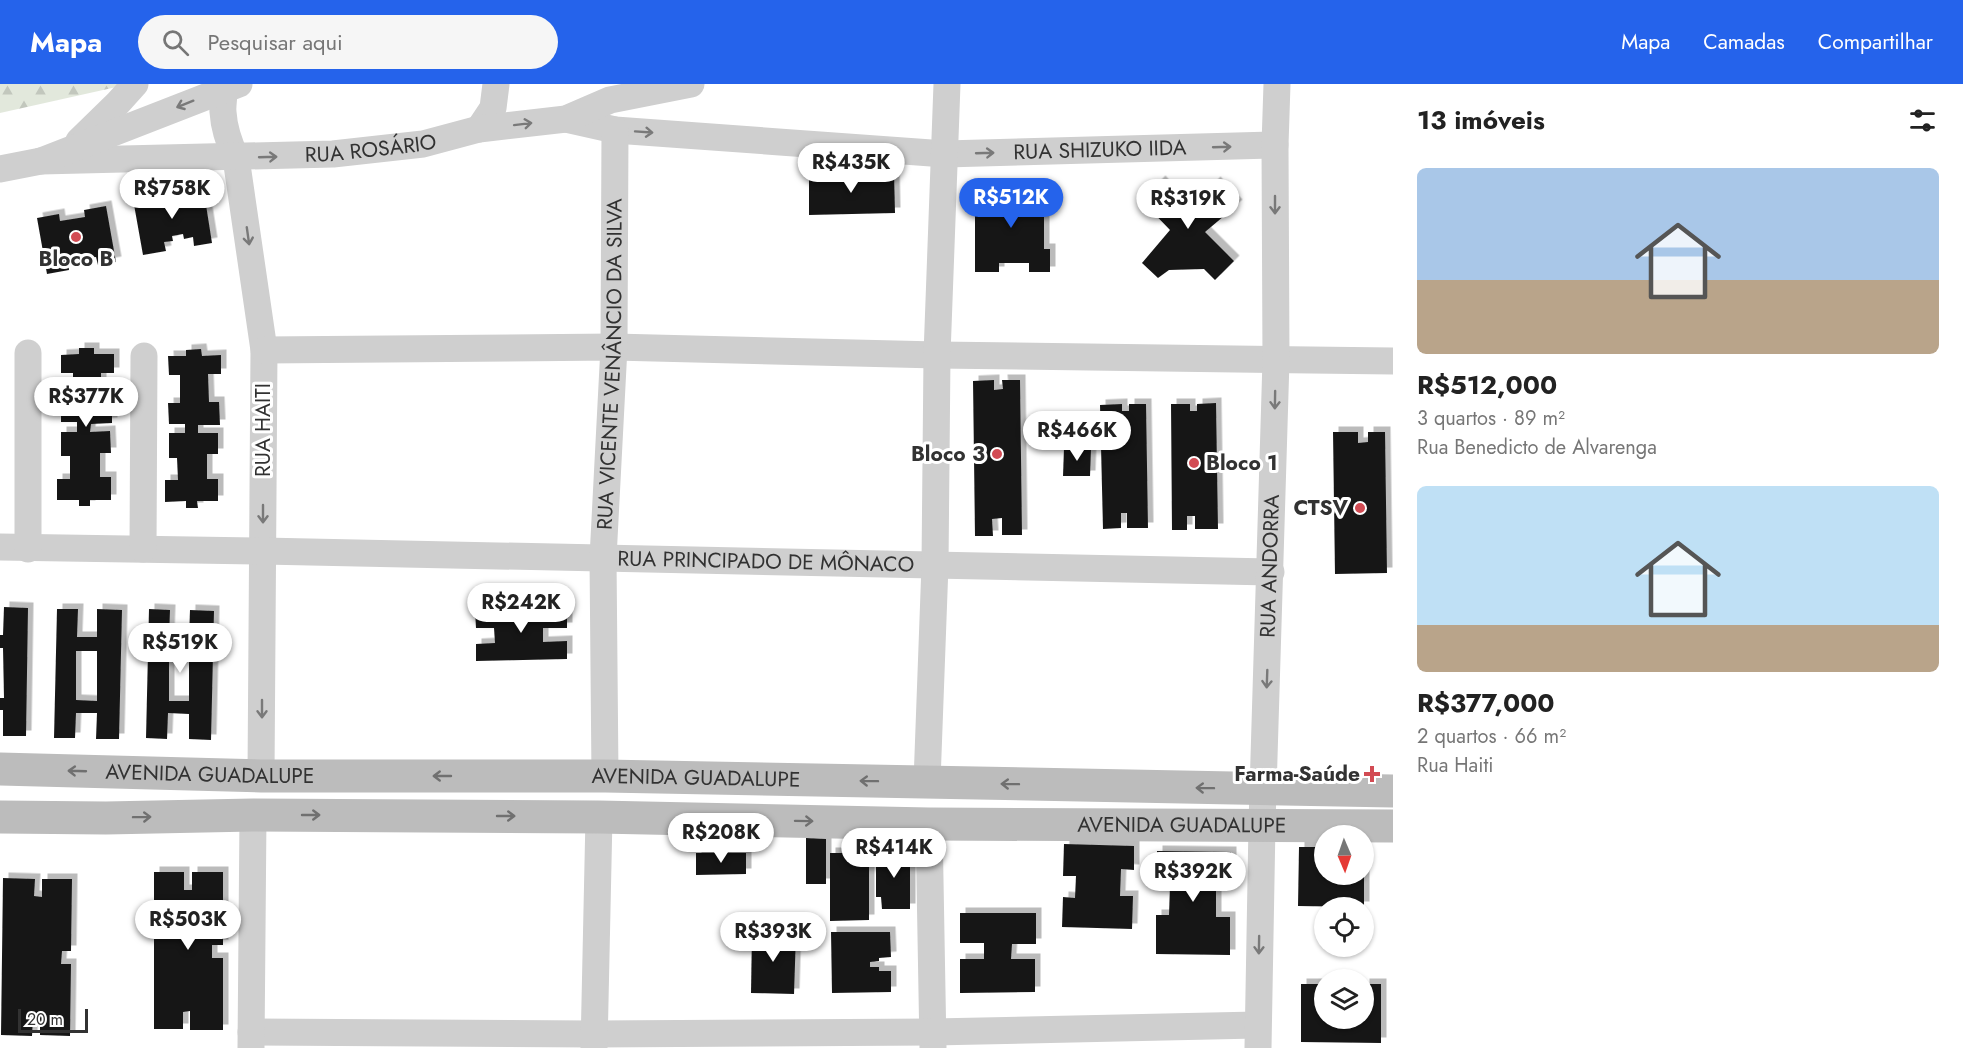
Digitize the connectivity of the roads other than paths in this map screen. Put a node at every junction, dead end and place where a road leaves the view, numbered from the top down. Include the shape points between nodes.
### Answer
1 (135, 84) edge
2 (496, 84) edge
3 (692, 84) edge
4 (947, 84) edge
5 (1278, 84) edge
6 (228, 86) edge
7 (566, 119) junction
8 (479, 129) junction
9 (615, 130) junction
10 (1275, 145) junction
11 (71, 149) junction
12 (945, 154) junction
13 (236, 158) junction
14 (41, 160) junction
15 (0, 169) edge
16 (614, 347) junction
17 (264, 350) junction
18 (28, 353) dead end
19 (937, 355) junction
20 (144, 356) dead end
21 (1276, 360) junction
22 (1393, 361) edge
23 (0, 547) edge
24 (28, 549) junction
25 (143, 549) junction
26 (262, 551) junction
27 (603, 558) junction
28 (935, 565) junction
29 (1271, 572) junction
30 (0, 768) edge
31 (261, 776) junction
32 (605, 776) junction
33 (927, 782) junction
34 (1263, 789) junction
35 (1393, 791) edge
36 (253, 815) junction
37 (0, 817) edge
38 (599, 817) junction
39 (929, 824) junction
40 (1262, 824) junction
41 (1393, 826) edge
42 (1258, 1037) edge
43 (251, 1040) edge
44 (933, 1040) edge
45 (594, 1041) edge

1 - 11 street
2 - 8 street via 493,108
3 - 7 street, RUA ROSÁRIO via 610,100
4 - 12 street
5 - 10 street, RUA ANDORRA
6 -> 11 street, RUA ROSÁRIO
6 - 13 street, RUA HAITI via 222,110
8 -> 7 street, RUA ROSÁRIO
7 - 9 street, RUA SHIZUKO IIDA
13 -> 8 street, RUA ROSÁRIO via 333,154 423,144
9 -> 12 street, RUA SHIZUKO IIDA
9 - 16 street, RUA VICENTE VENÂNCIO DA SILVA
12 -> 10 street, RUA SHIZUKO IIDA
10 -> 21 street, RUA ANDORRA
11 - 14 street, RUA ROSÁRIO
12 - 19 street
13 - 14 street, RUA ROSÁRIO
13 -> 17 street, RUA HAITI
14 - 15 street, RUA ROSÁRIO
16 - 17 street
16 - 19 street
16 - 27 street, RUA VICENTE VENÂNCIO DA SILVA
17 -> 26 street, RUA HAITI
18 - 24 street
19 - 21 street
19 - 28 street
20 - 25 street
21 - 22 street
21 -> 29 street, RUA ANDORRA
23 - 24 street, RUA PRINCIPADO DE MÔNACO
24 - 25 street, RUA PRINCIPADO DE MÔNACO
25 - 26 street, RUA PRINCIPADO DE MÔNACO
26 - 27 street, RUA PRINCIPADO DE MÔNACO
26 -> 31 street, RUA HAITI
27 - 28 street, RUA PRINCIPADO DE MÔNACO
27 - 32 street, RUA VICENTE VENÂNCIO DA SILVA
28 - 29 street, RUA PRINCIPADO DE MÔNACO
28 - 33 street
29 -> 34 street, RUA ANDORRA
31 -> 30 street, AVENIDA GUADALUPE
32 -> 31 street, AVENIDA GUADALUPE
33 -> 32 street, AVENIDA GUADALUPE
34 -> 33 street, AVENIDA GUADALUPE
34 - 35 street, AVENIDA GUADALUPE
34 - 40 street, RUA ANDORRA
37 -> 36 street, AVENIDA GUADALUPE
36 -> 38 street, AVENIDA GUADALUPE
36 - 43 street
38 -> 39 street, AVENIDA GUADALUPE
38 - 45 street
39 - 40 street, AVENIDA GUADALUPE
39 - 44 street
40 - 41 street, AVENIDA GUADALUPE
40 -> 42 street, RUA ANDORRA
42 - 44 street
43 - 45 street
44 - 45 street

